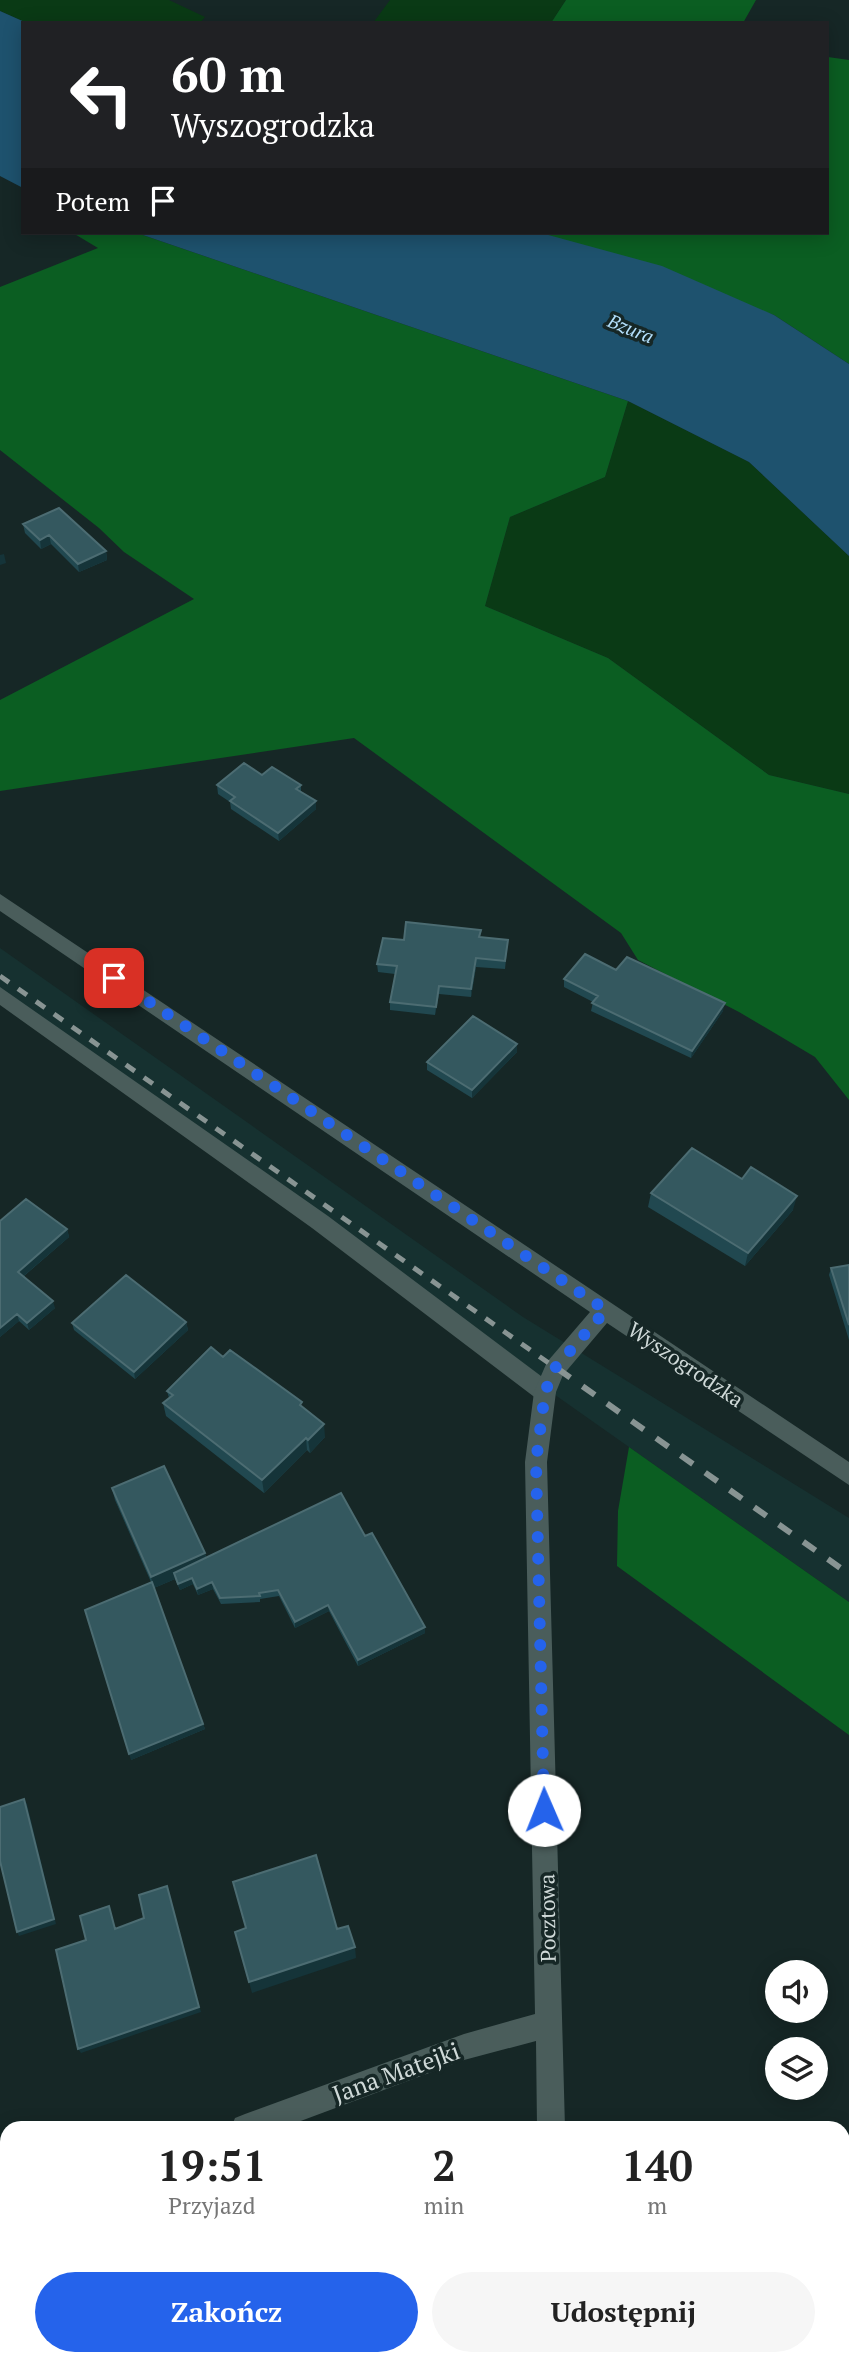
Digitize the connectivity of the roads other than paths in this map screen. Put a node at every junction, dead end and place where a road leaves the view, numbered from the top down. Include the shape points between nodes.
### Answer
1 (0, 901) edge
2 (0, 995) edge
3 (606, 1310) junction
4 (545, 1392) junction
5 (849, 1475) edge
6 (549, 2024) junction
7 (264, 2121) edge
8 (551, 2121) edge

1 - 3 street, Wyszogrodzka
2 - 4 street via 320,1222
3 - 4 street, Pocztowa via 555,1368
3 - 5 street, Wyszogrodzka
4 - 6 street, Pocztowa via 536,1462
6 - 7 street, Jana Matejki via 464,2047
6 - 8 street, Pocztowa

